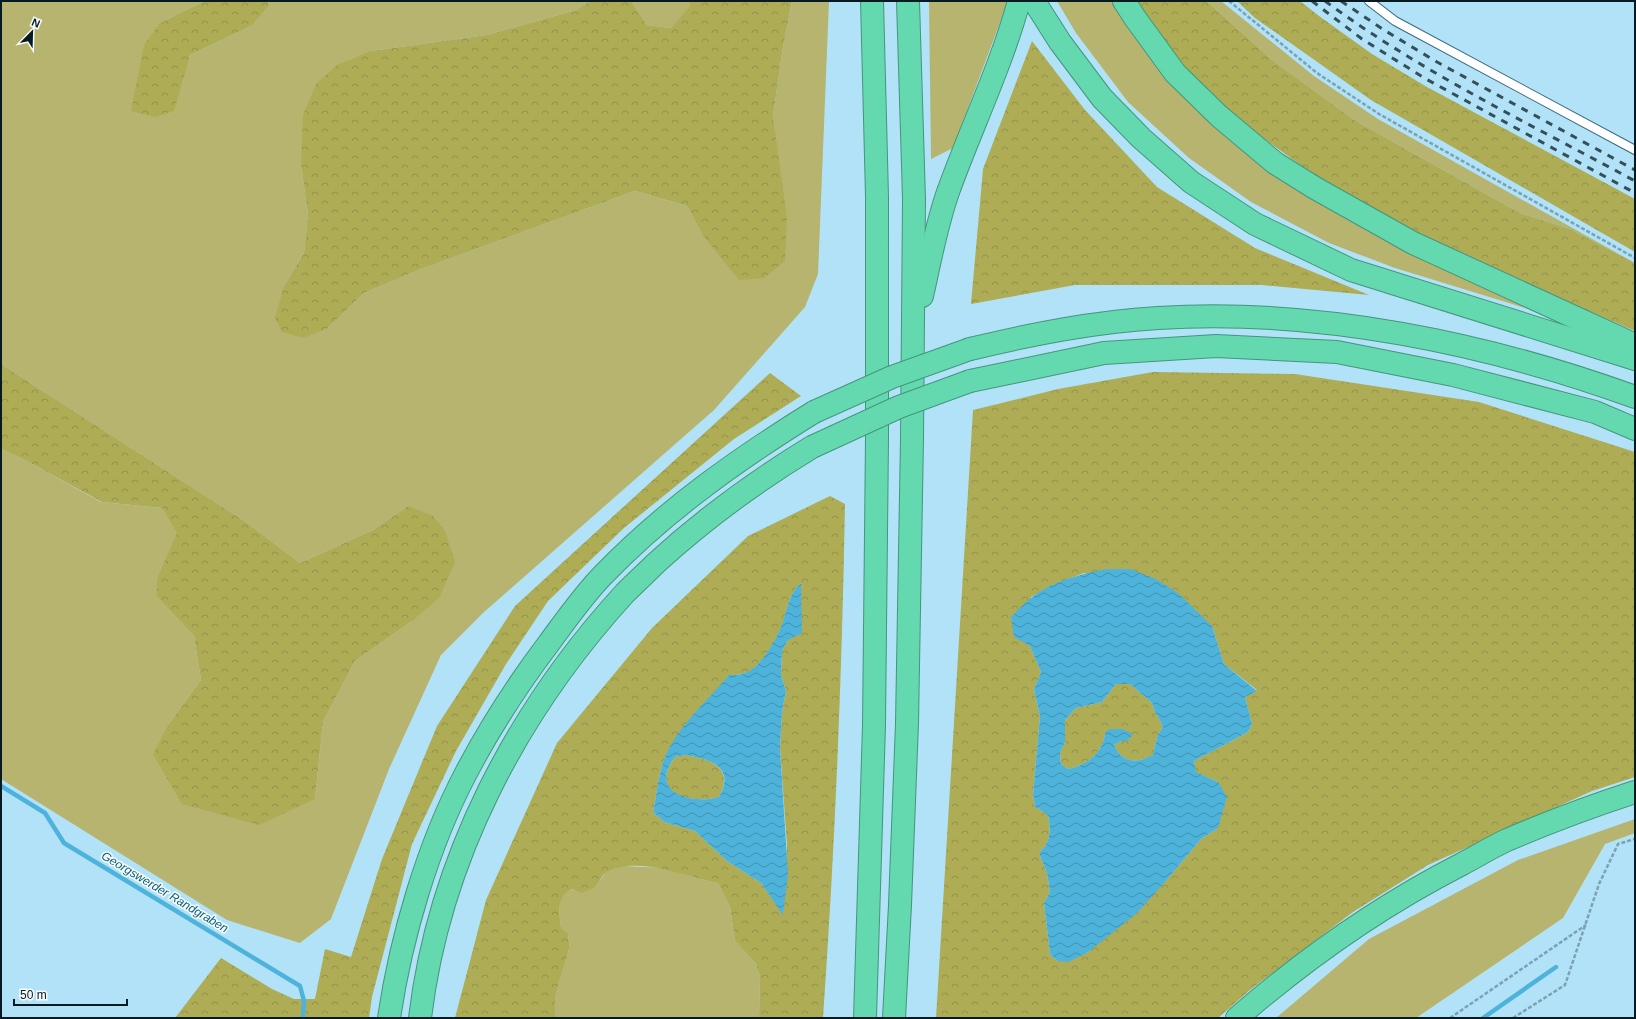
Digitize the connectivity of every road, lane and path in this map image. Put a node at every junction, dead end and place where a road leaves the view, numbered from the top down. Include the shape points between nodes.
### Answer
1 (872, 1) edge
2 (908, 1) edge
3 (1019, 1) edge
4 (1034, 1) edge
5 (1124, 1) edge
6 (1229, 1) edge
7 (1369, 1) edge
8 (1635, 150) edge
9 (1635, 258) edge
10 (913, 338) junction
11 (1635, 345) edge
12 (1635, 359) edge
13 (1635, 397) edge
14 (1635, 429) edge
15 (1635, 792) edge
16 (1635, 839) edge
17 (1586, 925) junction
18 (865, 973) junction
19 (389, 1018) edge
20 (420, 1018) edge
21 (854, 1018) edge
22 (865, 1018) edge
23 (894, 1018) edge
24 (1237, 1018) edge
25 (1450, 1018) edge
26 (1513, 1018) edge

1 - 18 highway via 877,197 877,438 874,725
2 - 10 highway via 914,199
3 - 10 highway via 1008,38 948,193 937,229
4 - 12 highway via 1060,42 1102,98 1141,138 1192,182 1255,224 1351,270
5 - 11 highway via 1175,73 1219,116 1274,163 1413,243
6 - 9 path via 1317,73 1379,114
7 - 8 lane via 1395,21
10 - 23 highway via 907,723
13 - 19 highway, bridge via 1532,364 1391,331 1320,322 1214,316 1102,323 970,349 892,377 814,412 764,442 658,522 603,575 525,675 465,774 443,823 418,893
14 - 20 highway, bridge via 1594,412 1460,377 1338,352 1216,346 1104,353 970,381 899,407 812,447 775,469 679,542 626,592 550,686 511,747 468,836 434,942
15 - 24 highway via 1506,841 1431,879 1360,922 1277,983
16 - 17 path via 1618,844 1599,884
17 - 25 path
17 - 26 path via 1566,986
18 - 21 highway
18 - 22 highway

